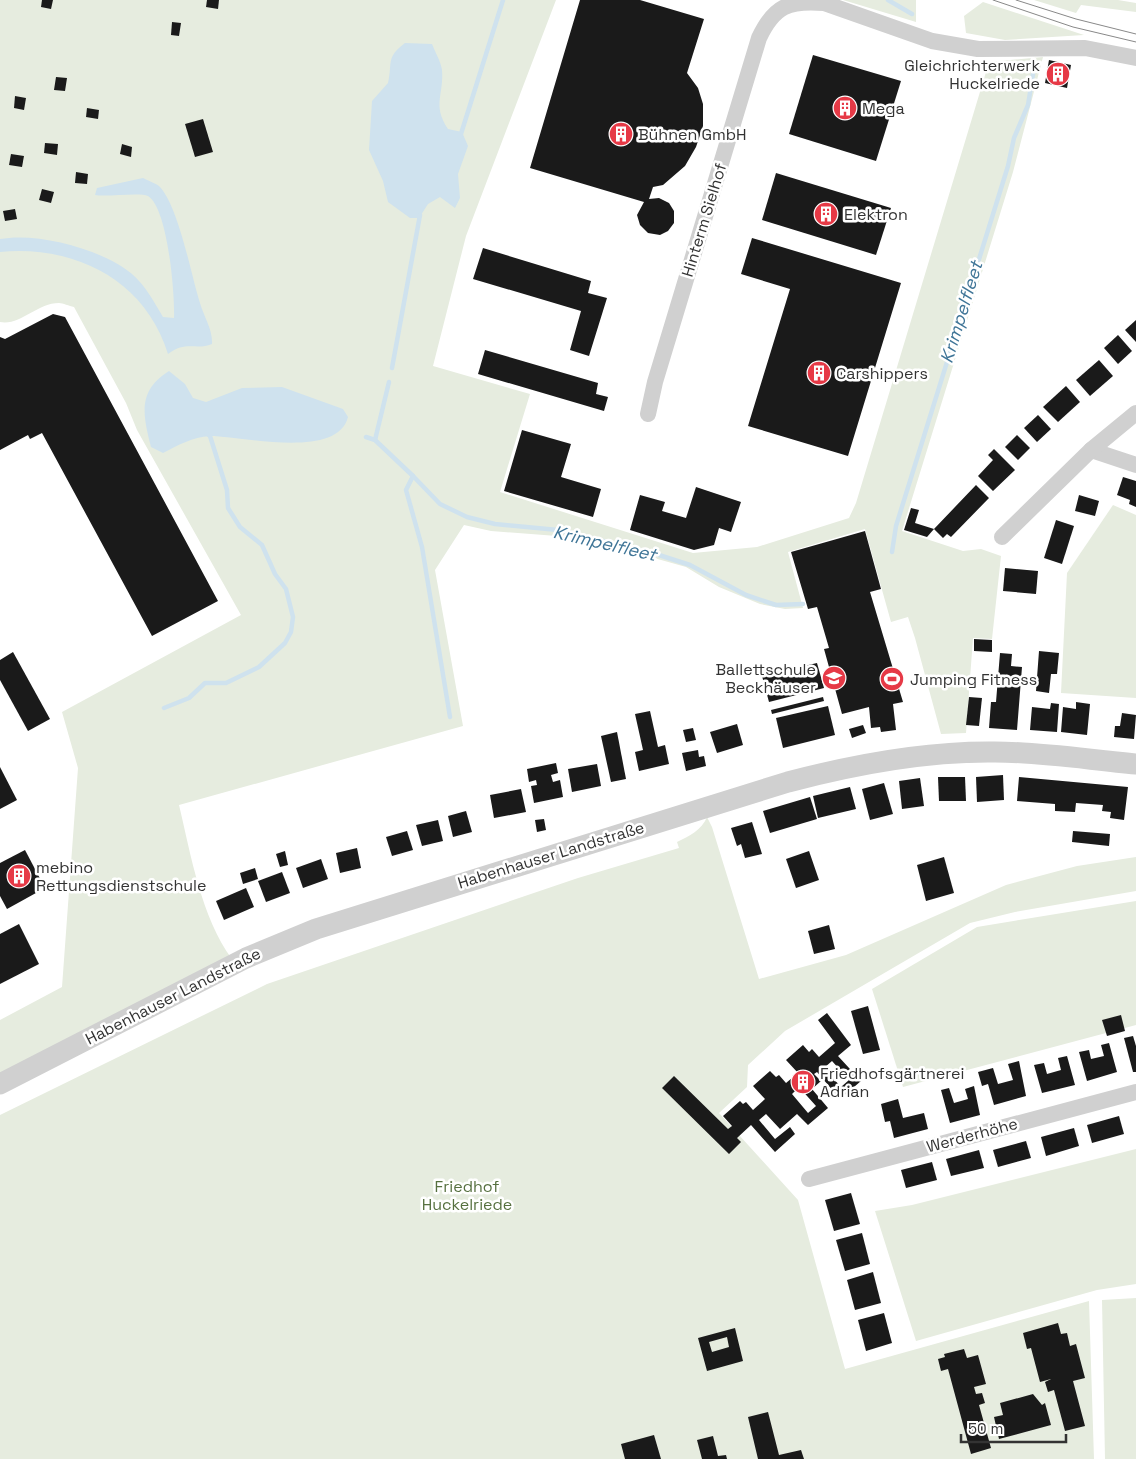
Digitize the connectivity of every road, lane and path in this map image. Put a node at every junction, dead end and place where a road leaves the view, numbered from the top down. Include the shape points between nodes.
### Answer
1 (1136, 58) edge
2 (1136, 413) edge
3 (648, 414) dead end
4 (1091, 450) junction
5 (1136, 464) edge
6 (1002, 537) dead end
7 (1136, 764) edge
8 (0, 1084) edge
9 (1136, 1092) edge
10 (809, 1179) dead end

1 - 3 street, Hinterm Sielhof via 1085,48 1003,50 941,43 807,1 778,10 768,18 759,38
2 - 4 street
4 - 5 street
4 - 6 street
7 - 8 street, Habenhauser Landstraße via 997,752 943,753 854,766 788,782 316,929 246,958
9 - 10 street, Werderhöhe

